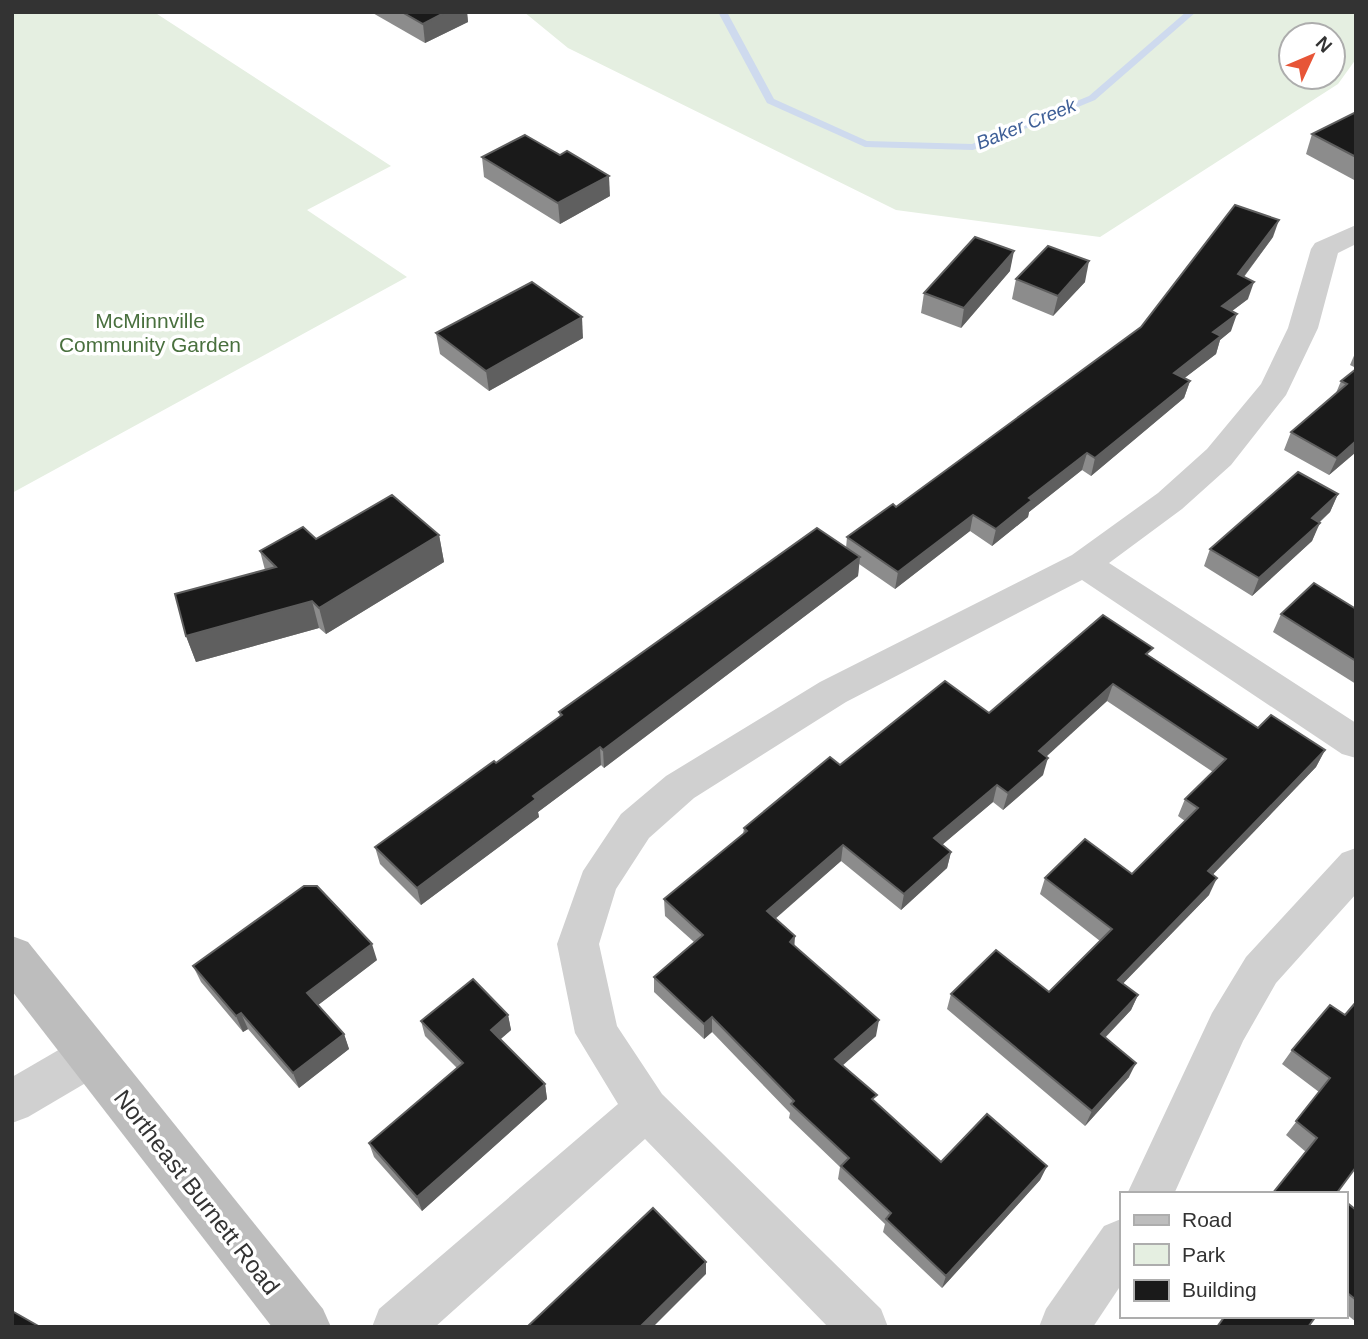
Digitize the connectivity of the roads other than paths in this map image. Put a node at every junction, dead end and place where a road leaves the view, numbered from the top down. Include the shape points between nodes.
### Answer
1 (1356, 233) edge
2 (1084, 564) junction
3 (1356, 743) edge
4 (1356, 865) edge
5 (12, 956) edge
6 (90, 1056) junction
7 (12, 1102) edge
8 (646, 1109) junction
9 (1151, 1192) edge
10 (1120, 1244) edge
11 (305, 1327) edge
12 (397, 1327) edge
13 (863, 1327) edge
14 (1065, 1327) edge

1 - 2 street via 1325,249 1303,328 1275,388 1219,457
2 - 3 street
2 - 8 street via 833,692 680,787 635,826 597,883 578,944 597,1033
4 - 9 street via 1261,970 1227,1027
5 - 6 street, Northeast Burnett Road
6 - 7 street
6 - 11 street, Northeast Burnett Road
8 - 12 street
8 - 13 street
10 - 14 street

